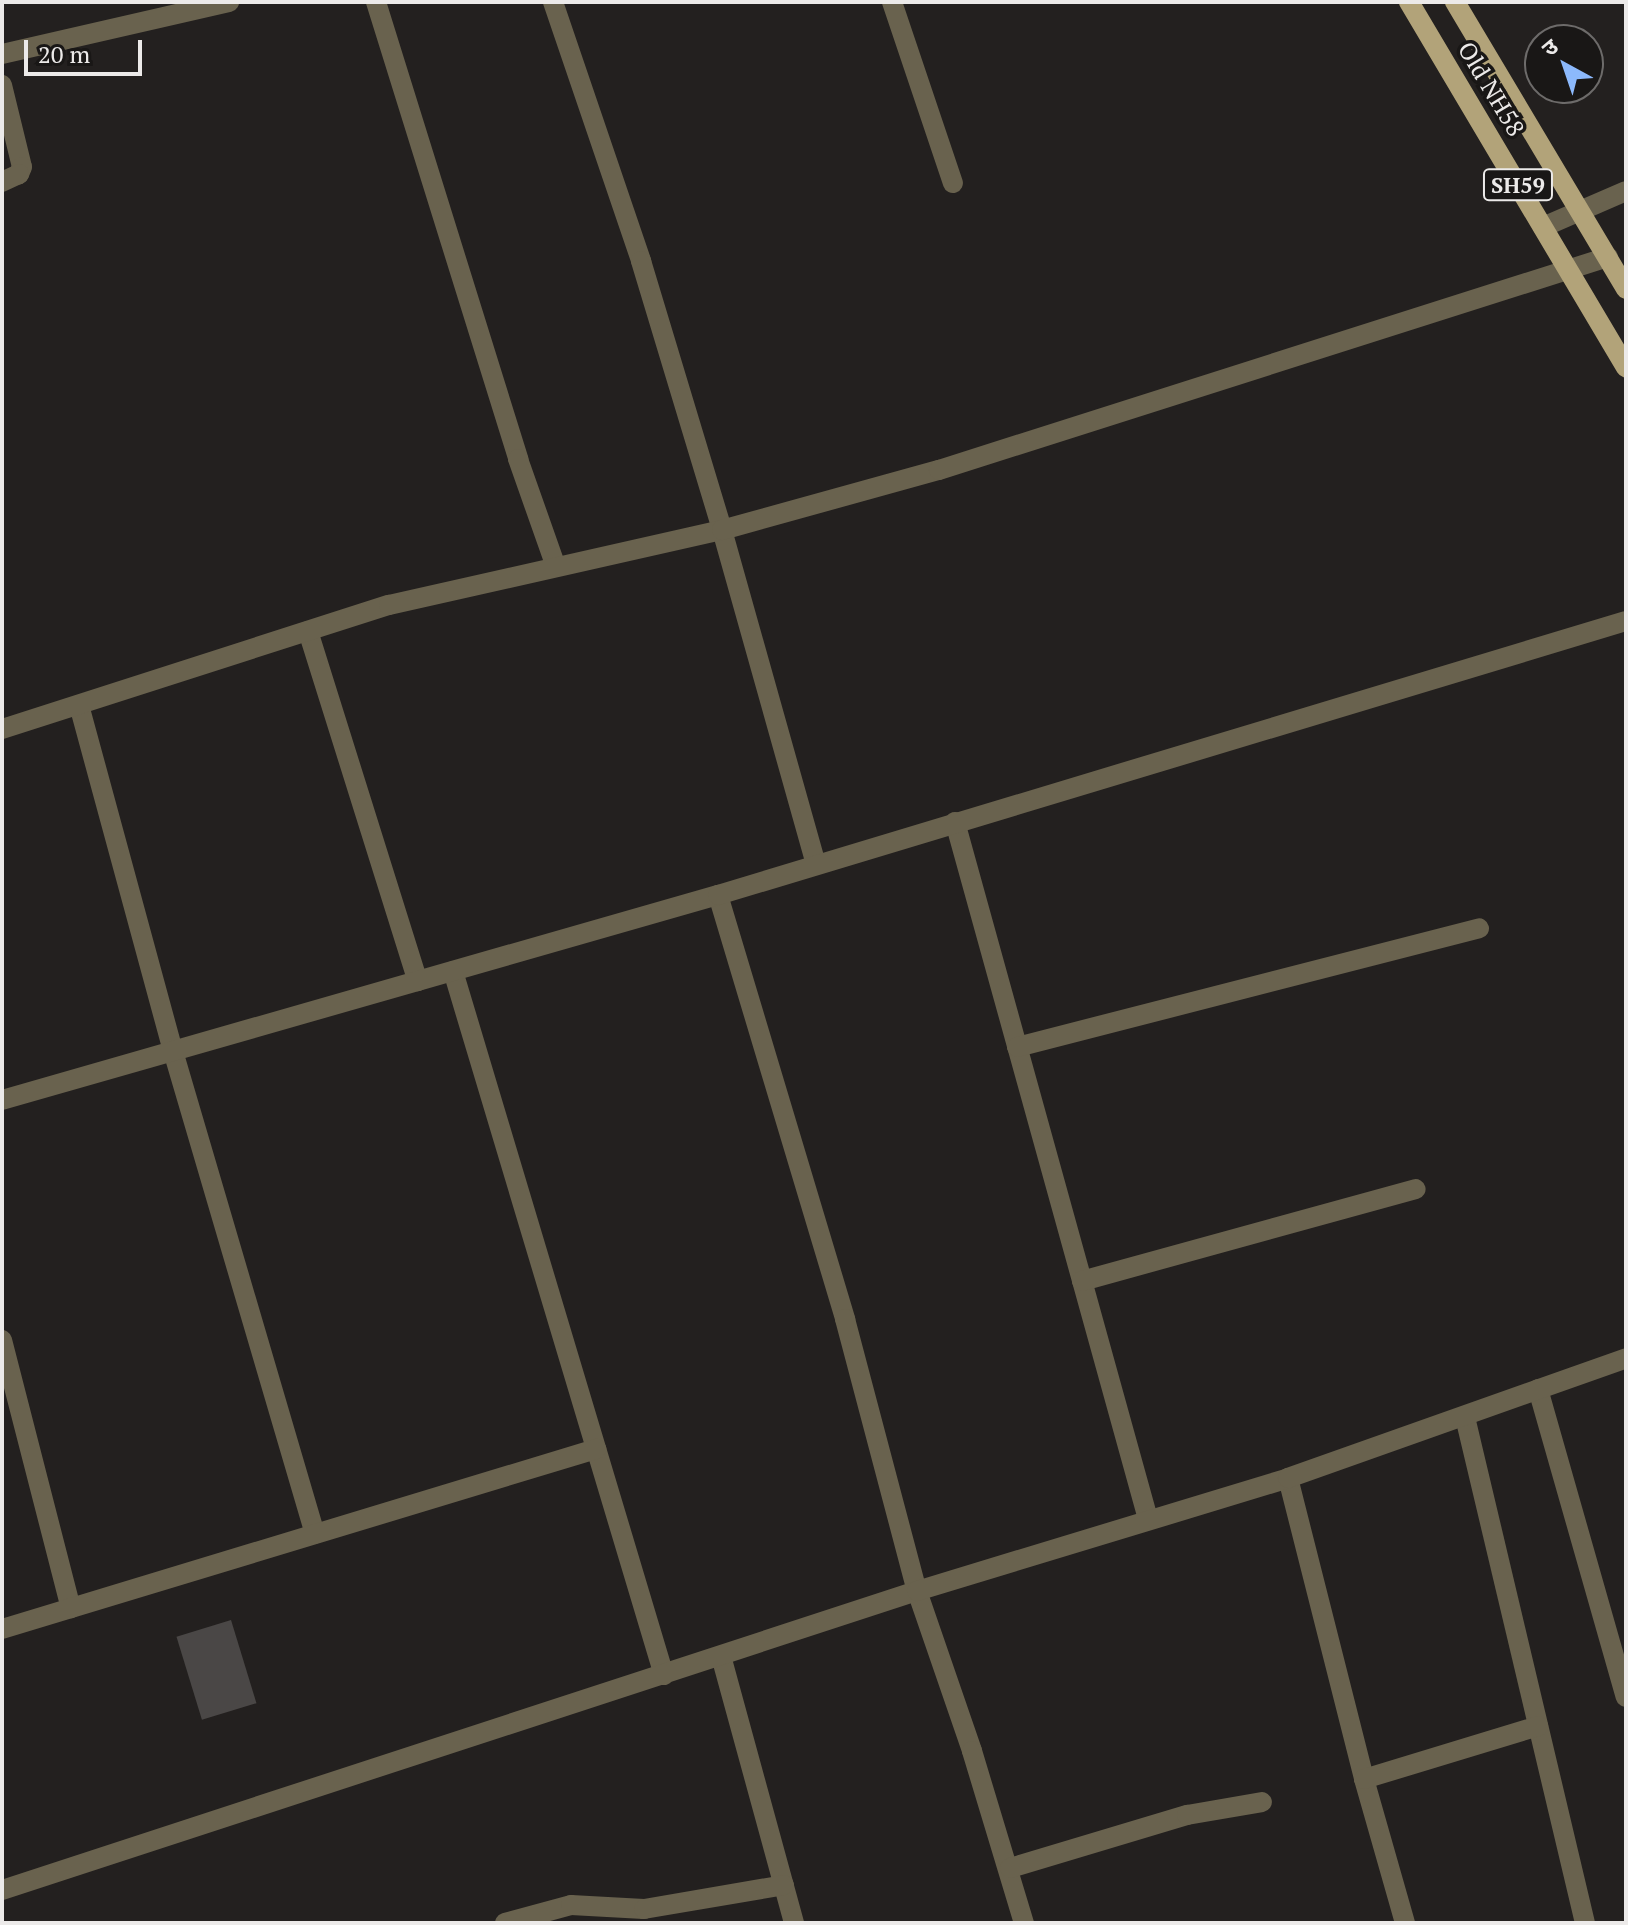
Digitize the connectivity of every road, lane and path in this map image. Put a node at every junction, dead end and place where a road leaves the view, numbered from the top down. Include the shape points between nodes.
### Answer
1 (229, 2) edge
2 (376, 2) edge
3 (553, 2) edge
4 (892, 2) edge
5 (1409, 2) edge
6 (1455, 2) edge
7 (2, 54) edge
8 (2, 85) edge
9 (2, 182) edge
10 (953, 183) dead end
11 (1626, 191) edge
12 (1581, 212) junction
13 (1543, 227) junction
14 (1608, 257) junction
15 (1571, 269) junction
16 (1626, 289) edge
17 (1626, 367) edge
18 (722, 530) junction
19 (556, 567) junction
20 (1626, 621) edge
21 (308, 631) junction
22 (79, 705) junction
23 (2, 729) edge
24 (955, 822) junction
25 (816, 864) junction
26 (718, 895) junction
27 (1479, 928) dead end
28 (453, 971) junction
29 (418, 981) junction
30 (1017, 1047) junction
31 (173, 1051) junction
32 (2, 1100) edge
33 (1416, 1189) dead end
34 (1082, 1281) junction
35 (2, 1340) edge
36 (1626, 1358) edge
37 (1538, 1389) junction
38 (1465, 1417) junction
39 (596, 1449) junction
40 (1288, 1478) junction
41 (1148, 1519) junction
42 (315, 1534) junction
43 (917, 1591) junction
44 (71, 1608) junction
45 (2, 1629) edge
46 (721, 1656) junction
47 (664, 1675) junction
48 (1626, 1697) edge
49 (1538, 1726) junction
50 (1364, 1779) junction
51 (1262, 1802) dead end
52 (1010, 1868) junction
53 (784, 1885) junction
54 (2, 1890) edge
55 (533, 1919) edge
56 (505, 1923) edge
57 (794, 1923) edge
58 (1024, 1923) edge
59 (1405, 1923) edge
60 (1585, 1923) edge

1 - 7 street
2 - 19 street
3 - 18 street via 641,261
4 - 10 street
5 - 13 main road, Old NH58 / SH59
6 - 12 main road, Old NH58 / SH59
8 - 9 street via 22,167
11 - 12 street
12 - 13 street
12 - 14 main road, Old NH58 / SH59
13 - 15 main road, Old NH58 / SH59
14 - 15 street
14 - 16 main road, Old NH58 / SH59
15 - 17 main road, Old NH58 / SH59
15 - 18 street via 939,470
18 - 19 street
18 - 25 street
19 - 21 street via 389,605
20 - 24 street
21 - 22 street
21 - 29 street
22 - 23 street
22 - 31 street
24 - 25 street
24 - 30 street
25 - 26 street
26 - 28 street
26 - 43 street via 845,1319
27 - 30 street
28 - 29 street
28 - 39 street
29 - 31 street
30 - 34 street
31 - 32 street
31 - 42 street
33 - 34 street
34 - 41 street
35 - 44 street
36 - 37 street
37 - 38 street
37 - 48 street
38 - 40 street
38 - 49 street
39 - 42 street
39 - 47 street
40 - 41 street
40 - 50 street
41 - 43 street
42 - 44 street
43 - 46 street
43 - 52 street
44 - 45 street
46 - 47 street
46 - 53 street
47 - 54 street
49 - 50 street
49 - 60 street
50 - 59 street
51 - 52 street via 1187,1815
52 - 58 street
53 - 55 street via 678,1906 571,1905
53 - 57 street
55 - 56 street

